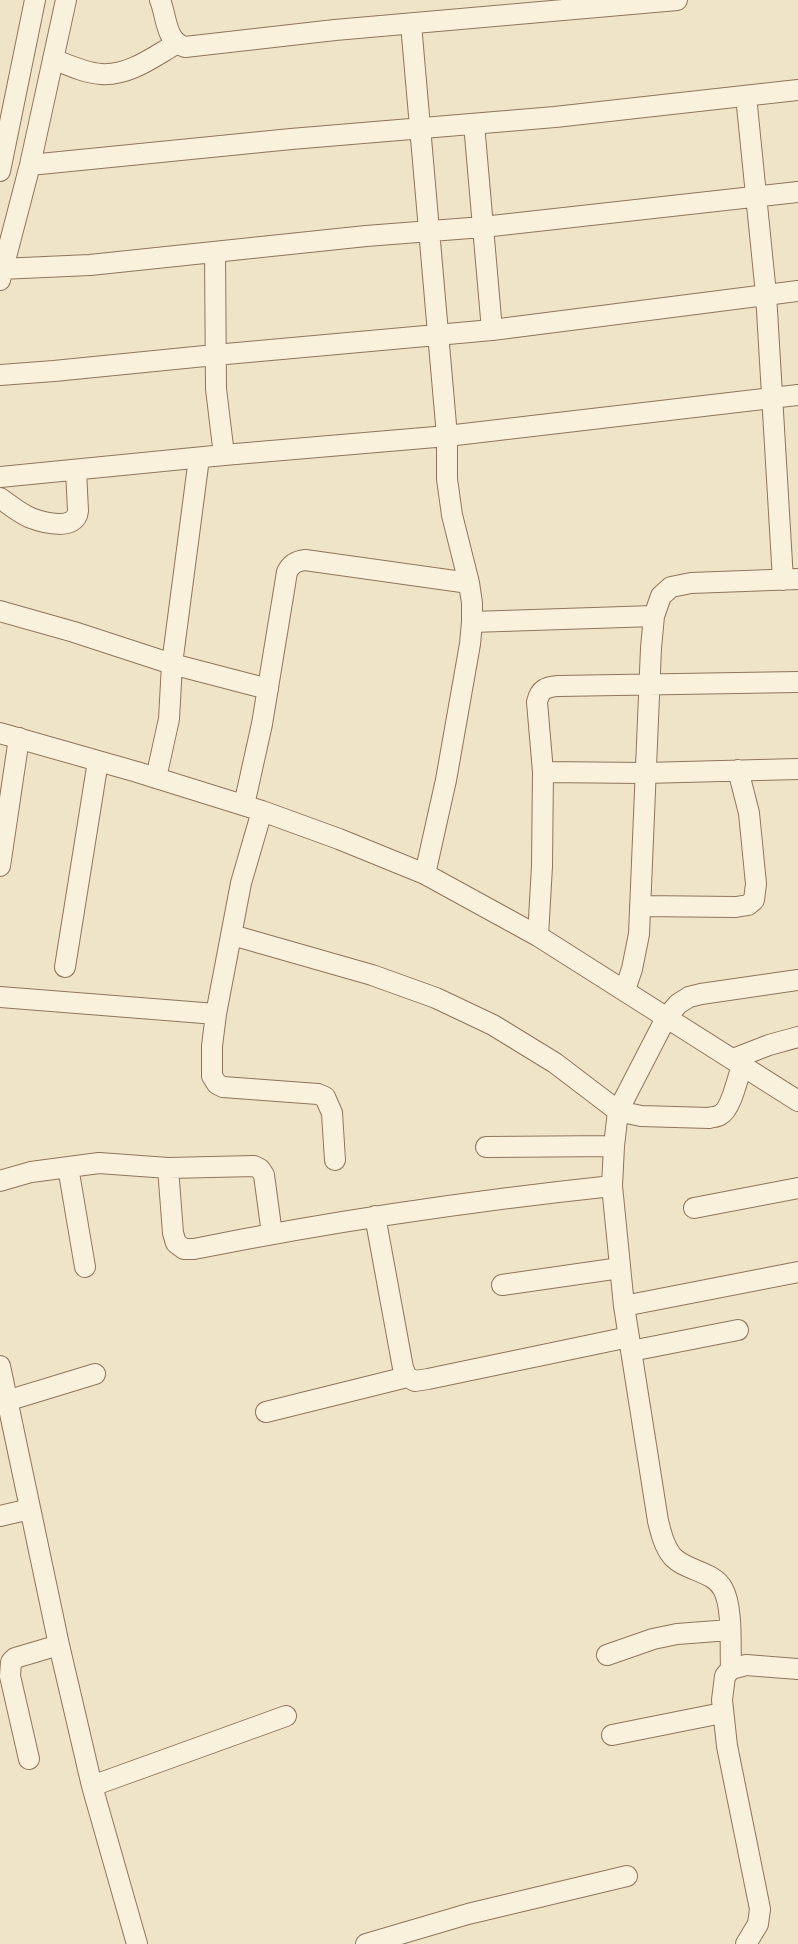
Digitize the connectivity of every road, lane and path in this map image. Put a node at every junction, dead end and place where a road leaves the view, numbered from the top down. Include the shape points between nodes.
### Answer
1 (35, 0) edge
2 (66, 0) edge
3 (160, 0) edge
4 (677, 0) edge
5 (411, 24) junction
6 (176, 44) junction
7 (53, 59) junction
8 (798, 90) edge
9 (746, 96) junction
10 (474, 124) junction
11 (420, 129) junction
12 (30, 165) junction
13 (0, 171) edge
14 (798, 192) edge
15 (756, 197) junction
16 (484, 227) junction
17 (428, 231) junction
18 (215, 252) junction
19 (1, 273) edge
20 (798, 291) edge
21 (766, 294) junction
22 (492, 330) junction
23 (437, 335) junction
24 (215, 355) junction
25 (0, 375) edge
26 (798, 395) edge
27 (773, 398) junction
28 (447, 436) junction
29 (224, 455) junction
30 (199, 458) junction
31 (76, 470) junction
32 (0, 477) edge
33 (0, 498) edge
34 (790, 580) edge
35 (469, 583) junction
36 (0, 612) edge
37 (654, 616) junction
38 (472, 622) junction
39 (172, 664) junction
40 (798, 682) edge
41 (649, 684) junction
42 (268, 689) junction
43 (9, 736) edge
44 (98, 761) junction
45 (798, 769) edge
46 (738, 770) junction
47 (543, 772) junction
48 (645, 773) junction
49 (156, 778) junction
50 (253, 808) junction
51 (0, 866) edge
52 (425, 874) junction
53 (640, 906) junction
54 (232, 935) junction
55 (538, 936) junction
56 (64, 966) dead end
57 (798, 980) edge
58 (625, 990) junction
59 (0, 997) edge
60 (216, 1014) junction
61 (666, 1018) junction
62 (798, 1037) edge
63 (738, 1062) junction
64 (798, 1101) edge
65 (618, 1111) junction
66 (614, 1146) junction
67 (486, 1147) dead end
68 (336, 1160) dead end
69 (68, 1166) junction
70 (168, 1168) junction
71 (0, 1181) edge
72 (612, 1186) junction
73 (798, 1188) edge
74 (694, 1208) dead end
75 (375, 1216) junction
76 (272, 1234) junction
77 (85, 1267) dead end
78 (620, 1268) junction
79 (798, 1272) edge
80 (502, 1285) dead end
81 (624, 1306) junction
82 (738, 1330) dead end
83 (630, 1344) junction
84 (0, 1366) edge
85 (96, 1374) dead end
86 (407, 1377) junction
87 (4, 1402) edge
88 (266, 1412) dead end
89 (30, 1509) junction
90 (0, 1516) edge
91 (730, 1630) junction
92 (59, 1645) junction
93 (608, 1655) dead end
94 (731, 1669) junction
95 (798, 1669) edge
96 (722, 1713) junction
97 (286, 1716) dead end
98 (612, 1735) dead end
99 (29, 1759) dead end
100 (92, 1786) junction
101 (626, 1876) dead end
102 (137, 1944) edge
103 (366, 1944) edge
104 (746, 1944) edge

1 - 13 street
2 - 7 street
3 - 6 street via 171,38
4 - 5 street
5 - 6 street via 199,46
5 - 11 street
6 - 7 street via 132,70 116,74 101,74
7 - 12 street
8 - 9 street
9 - 10 street
9 - 15 street
10 - 11 street
10 - 16 street
11 - 12 street
11 - 17 street
12 - 19 street
14 - 15 street
15 - 16 street
15 - 21 street
16 - 17 street
16 - 22 street
17 - 18 street
17 - 23 street
18 - 19 street
18 - 24 street
20 - 21 street
21 - 22 street
21 - 27 street
22 - 23 street
23 - 24 street
23 - 28 street
24 - 25 street
24 - 29 street
26 - 27 street
27 - 28 street
27 - 34 street
28 - 29 street
28 - 35 street via 452,515
29 - 30 street
30 - 31 street
30 - 39 street
31 - 32 street
31 - 33 street via 78,517 73,522 66,524 32,518
34 - 37 street via 691,583 671,587 661,596
35 - 38 street
35 - 42 street via 297,561 287,572
36 - 39 street
37 - 38 street
37 - 41 street
38 - 52 street via 446,780
39 - 42 street
39 - 49 street via 169,719
40 - 41 street
41 - 47 street via 543,689 537,702
41 - 48 street
42 - 50 street
43 - 44 street
43 - 51 street
44 - 49 street
44 - 56 street
45 - 46 street
46 - 48 street
46 - 53 street via 749,813 756,884 754,900 736,907
47 - 48 street
47 - 55 street
48 - 53 street
49 - 50 street
50 - 52 street
50 - 54 street
52 - 55 street
53 - 58 street via 632,969
54 - 60 street
54 - 65 street via 372,975 436,998 493,1025 555,1063
55 - 58 street
57 - 61 street via 689,997
58 - 61 street
59 - 60 street
60 - 68 street via 212,1076 216,1084 325,1097 332,1113
61 - 63 street
61 - 65 street
62 - 63 street via 769,1045
63 - 64 street
63 - 65 street via 730,1101 726,1111 719,1116 672,1118
65 - 66 street
66 - 67 street
66 - 72 street
69 - 70 street via 99,1163
69 - 71 street
69 - 77 street
70 - 76 street via 254,1166 260,1169 266,1181
70 - 76 street via 173,1234 184,1250
72 - 75 street
72 - 78 street
73 - 74 street
75 - 76 street
75 - 86 street
78 - 80 street
78 - 81 street
79 - 81 street
81 - 83 street
82 - 83 street
83 - 86 street via 428,1379
83 - 91 street via 664,1544 673,1557 722,1587 728,1600
84 - 87 street
85 - 87 street
86 - 88 street
87 - 89 street
89 - 90 street
89 - 92 street
91 - 93 street via 653,1638
91 - 94 street
92 - 99 street via 11,1662 10,1676
92 - 100 street
94 - 95 street via 746,1665
94 - 96 street via 725,1676
96 - 98 street
96 - 104 street via 760,1909 758,1924
97 - 100 street
100 - 102 street
101 - 103 street via 468,1914

